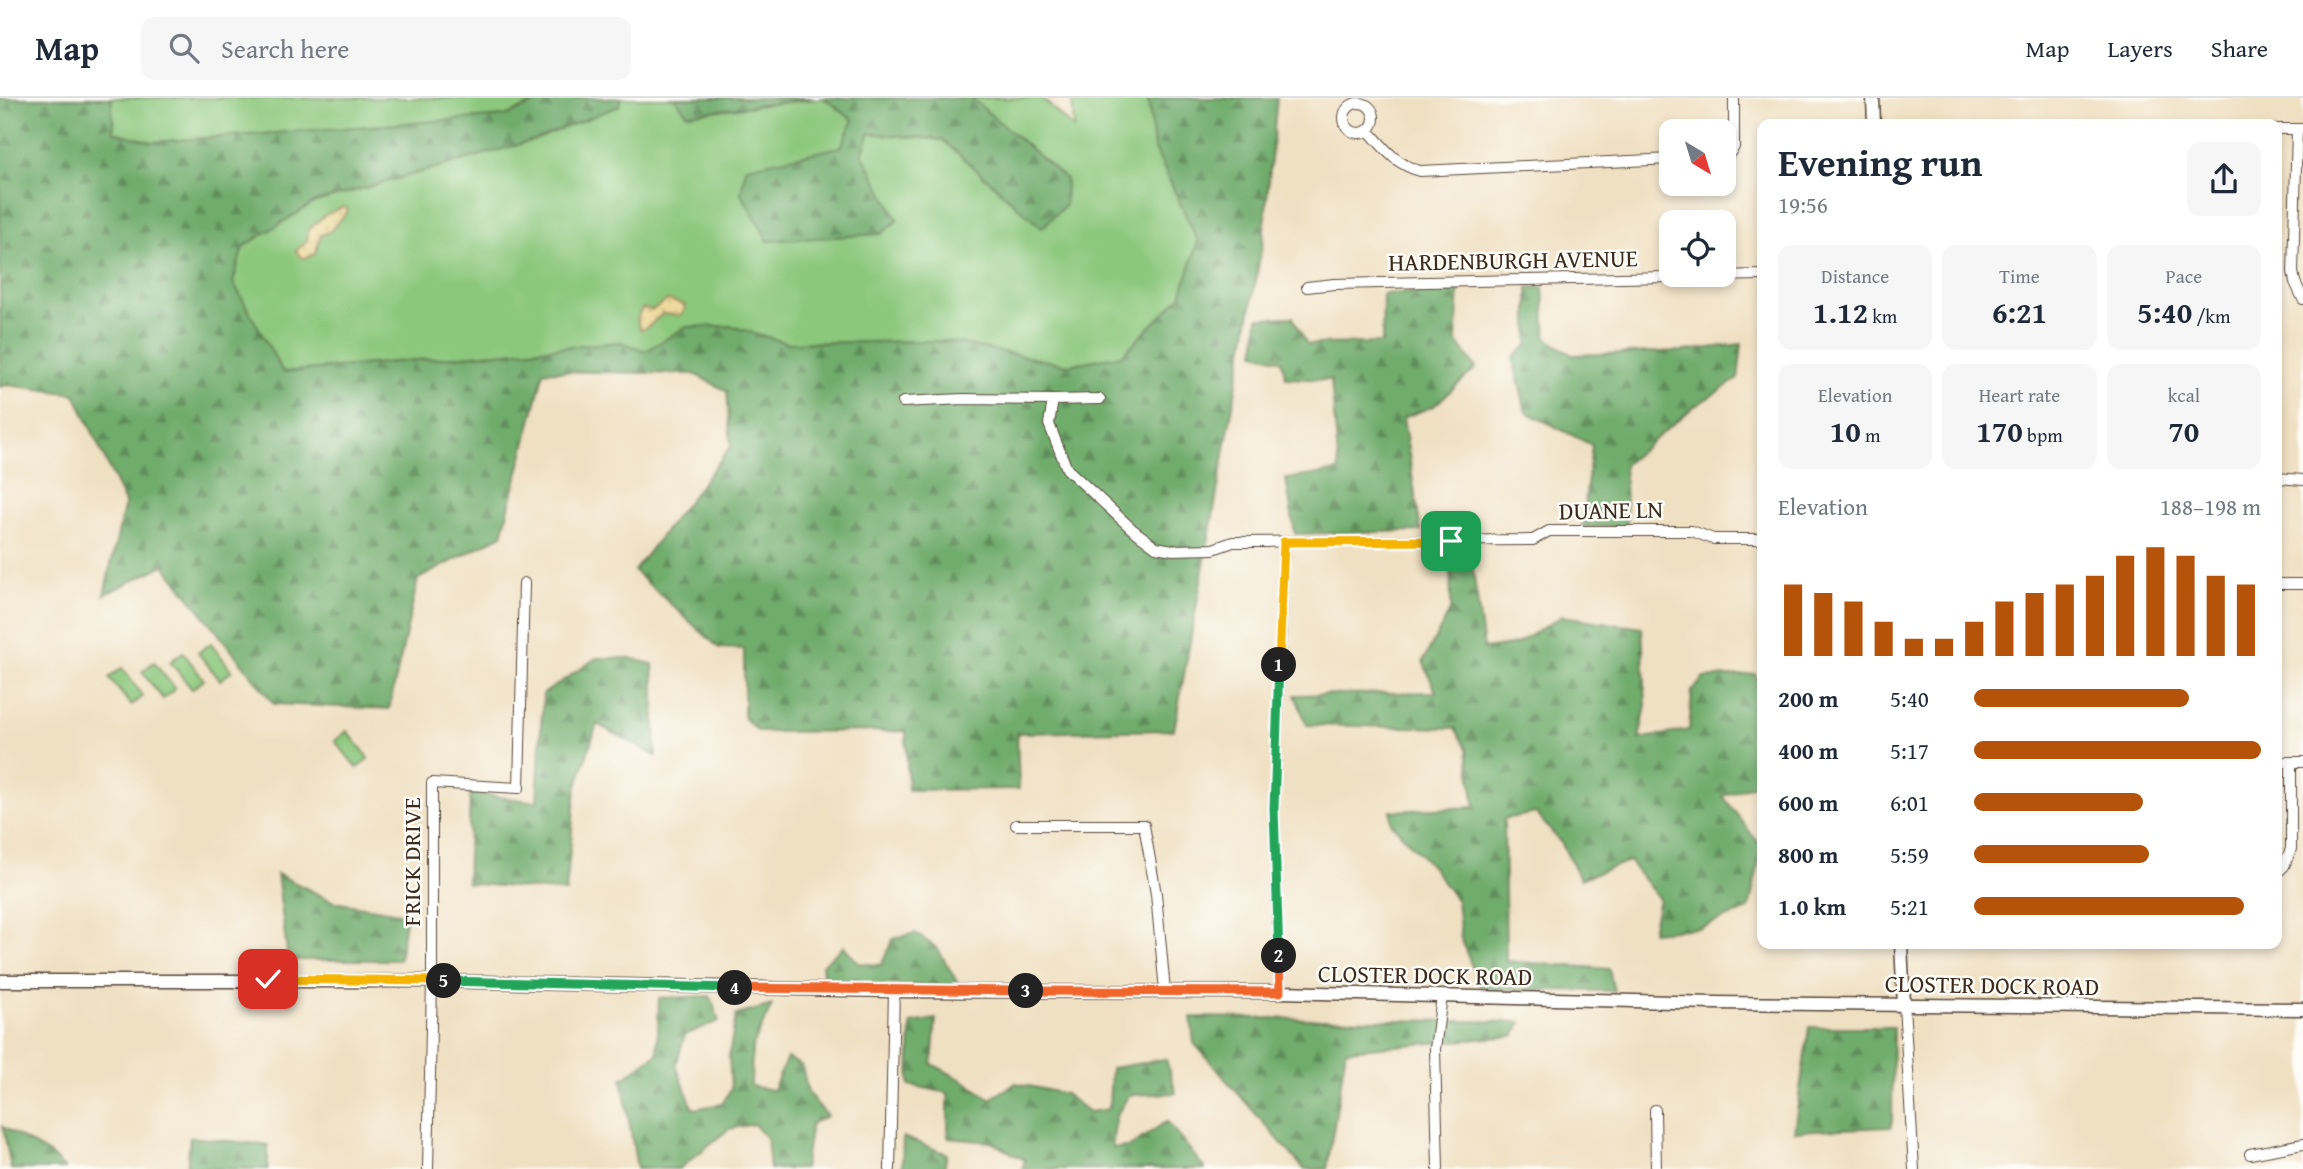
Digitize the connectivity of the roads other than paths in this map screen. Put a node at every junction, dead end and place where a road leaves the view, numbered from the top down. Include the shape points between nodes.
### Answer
1 (1734, 98) edge
2 (1873, 98) edge
3 (1734, 119) edge
4 (1874, 119) edge
5 (2282, 128) edge
6 (2300, 129) edge
7 (1368, 130) dead end
8 (1659, 160) edge
9 (1757, 275) edge
10 (1307, 287) dead end
11 (2303, 299) edge
12 (1100, 399) dead end
13 (1053, 400) junction
14 (903, 402) dead end
15 (2282, 478) edge
16 (2303, 480) edge
17 (1757, 539) edge
18 (1284, 542) junction
19 (524, 583) dead end
20 (2282, 584) edge
21 (2303, 584) edge
22 (2282, 762) edge
23 (2291, 762) junction
24 (2303, 762) edge
25 (1016, 825) dead end
26 (2282, 868) edge
27 (1901, 949) edge
28 (0, 981) edge
29 (432, 981) junction
30 (894, 991) junction
31 (1165, 991) junction
32 (1280, 992) junction
33 (1442, 996) junction
34 (1904, 1005) junction
35 (2303, 1009) edge
36 (1655, 1110) dead end
37 (2303, 1144) edge
38 (2250, 1154) dead end
39 (428, 1169) edge
40 (890, 1169) edge
41 (1438, 1169) edge
42 (1656, 1169) edge
43 (1914, 1169) edge

1 - 3 street
2 - 4 main road
5 - 6 street
6 - 11 street via 2293,272
7 - 8 street via 1395,160 1420,171
9 - 10 street, HARDENBURGH AVENUE
12 - 13 street
13 - 14 street
13 - 18 street, DUANE LN via 1049,424 1067,469 1156,547 1213,549 1233,542
15 - 16 street
17 - 18 street, DUANE LN via 1713,539 1692,531 1549,531 1533,540
18 - 32 street via 1274,809
19 - 29 street, FRICK DRIVE via 519,788 432,783
20 - 21 street
22 - 23 street
23 - 24 street
23 - 26 street via 2291,849
25 - 31 street via 1144,825
27 - 34 main road
28 - 29 main road, CLOSTER DOCK ROAD
29 - 30 main road, CLOSTER DOCK ROAD
29 - 39 street
30 - 31 main road, CLOSTER DOCK ROAD
30 - 40 street
31 - 32 main road, CLOSTER DOCK ROAD
32 - 33 main road, CLOSTER DOCK ROAD
33 - 34 main road, CLOSTER DOCK ROAD
33 - 41 street via 1435,1049
34 - 35 main road, CLOSTER DOCK ROAD
34 - 43 street
36 - 42 street
37 - 38 street

